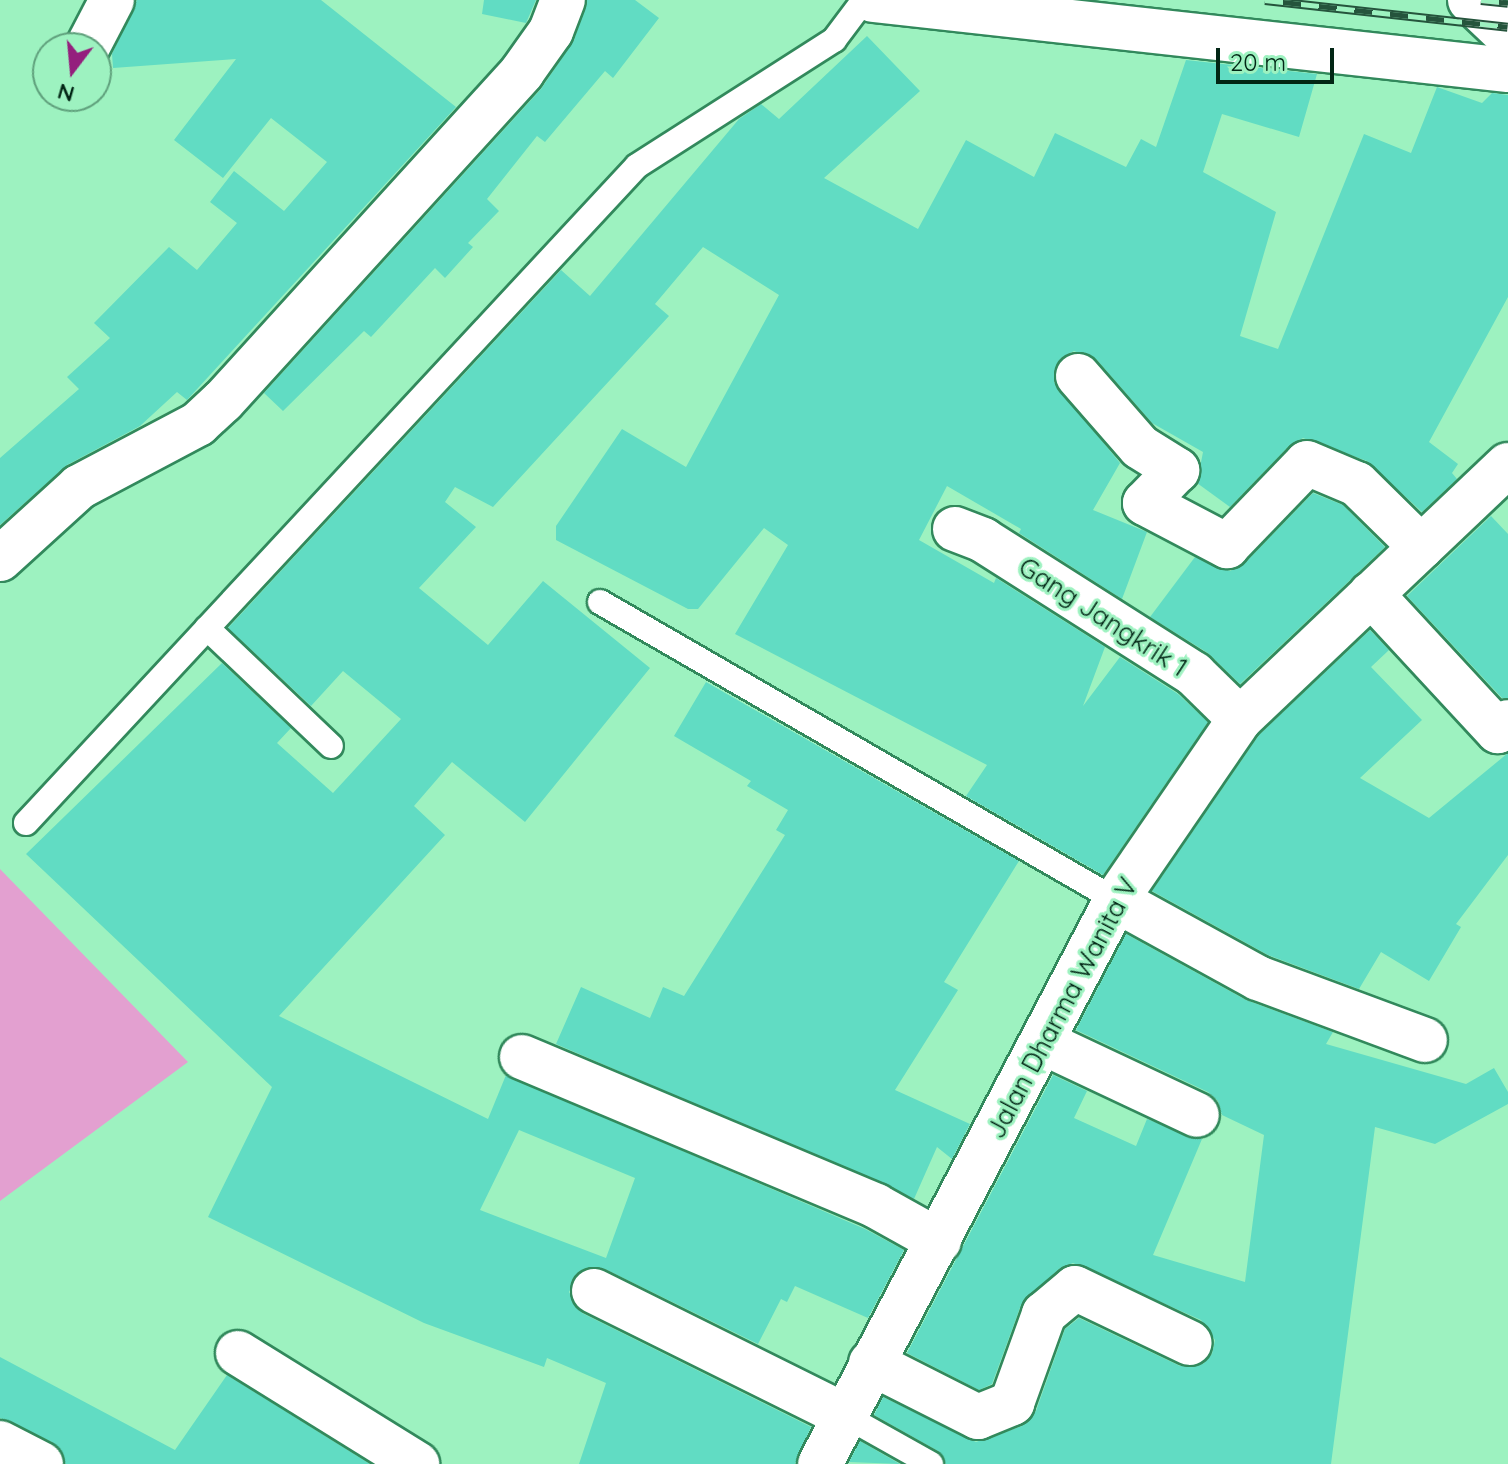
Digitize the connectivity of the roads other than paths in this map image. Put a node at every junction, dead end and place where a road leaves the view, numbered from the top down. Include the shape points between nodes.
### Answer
1 (112, 0) edge
2 (563, 0) edge
3 (864, 0) edge
4 (873, 0) edge
5 (1470, 0) edge
6 (95, 32) edge
7 (1508, 36) edge
8 (1508, 70) edge
9 (1078, 376) dead end
10 (1508, 465) edge
11 (955, 529) dead end
12 (1421, 547) junction
13 (0, 559) edge
14 (1371, 594) junction
15 (600, 602) dead end
16 (207, 628) junction
17 (1240, 719) junction
18 (1508, 722) edge
19 (331, 746) dead end
20 (26, 823) dead end
21 (1116, 900) junction
22 (1425, 1040) dead end
23 (1042, 1042) junction
24 (522, 1057) dead end
25 (1197, 1115) dead end
26 (939, 1241) junction
27 (594, 1291) dead end
28 (1190, 1343) dead end
29 (238, 1353) dead end
30 (871, 1363) junction
31 (842, 1414) junction
32 (0, 1443) edge
33 (41, 1464) edge
34 (417, 1464) edge
35 (820, 1464) edge
36 (931, 1464) edge

1 - 6 street
2 - 13 street via 551,31 522,72 223,401 198,424 79,487
3 - 16 lane via 834,40 637,166
4 - 8 street
5 - 7 street
9 - 12 street via 1140,447 1177,470 1145,503 1227,546 1307,463 1357,484
10 - 12 street, Jalan Dharma Wanita V
11 - 17 street, Gang Jangkrik 1 via 983,540 1194,674
12 - 14 street, Jalan Dharma Wanita V
14 - 17 street, Jalan Dharma Wanita V
14 - 18 street via 1498,731
15 - 21 lane
16 - 19 lane
16 - 20 lane
17 - 21 street, Jalan Dharma Wanita V
21 - 22 street via 1258,978
21 - 23 street, Jalan Dharma Wanita V
23 - 25 street
23 - 26 street, Jalan Dharma Wanita V
24 - 26 street via 876,1206
26 - 30 street, Jalan Dharma Wanita V
27 - 31 street
28 - 30 street via 1075,1288 1044,1314 1012,1403 978,1417
29 - 34 street
30 - 31 street, Jalan Dharma Wanita V
31 - 35 street, Jalan Dharma Wanita V
31 - 36 lane
32 - 33 street

